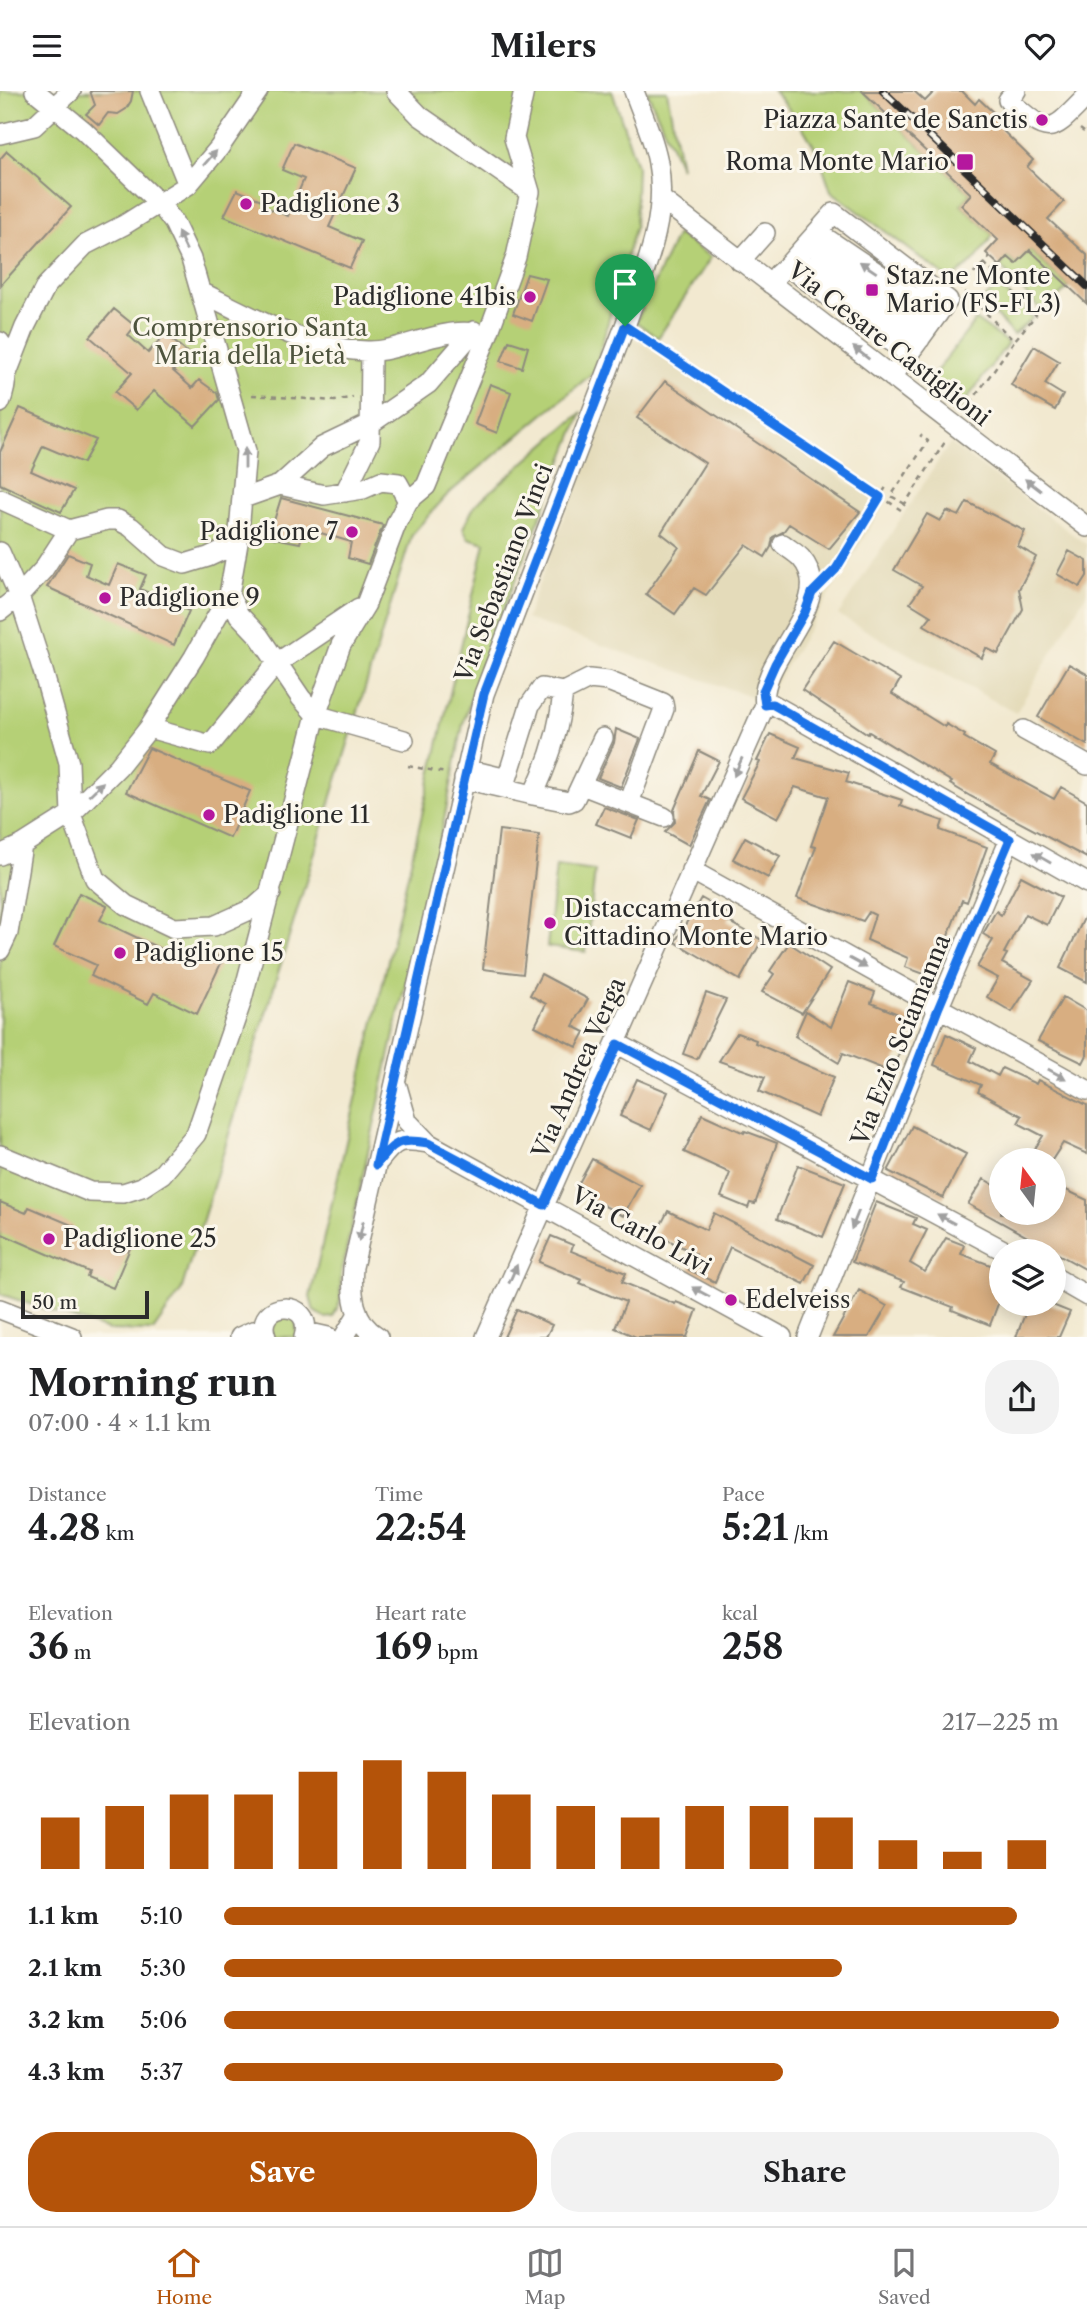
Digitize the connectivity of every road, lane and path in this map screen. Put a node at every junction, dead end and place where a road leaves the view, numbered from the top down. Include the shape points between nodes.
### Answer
1 (35, 91) edge
2 (71, 91) edge
3 (150, 91) edge
4 (258, 91) edge
5 (396, 91) edge
6 (524, 91) edge
7 (634, 91) edge
8 (1016, 91) edge
9 (1086, 93) edge
10 (54, 105) junction
11 (0, 134) edge
12 (187, 185) junction
13 (530, 192) junction
14 (662, 199) junction
15 (160, 204) junction
16 (765, 233) dead end
17 (990, 257) dead end
18 (740, 261) junction
19 (791, 262) junction
20 (984, 263) junction
21 (771, 284) junction
22 (201, 292) junction
23 (849, 311) junction
24 (934, 320) junction
25 (822, 323) junction
26 (625, 326) junction
27 (25, 327) junction
28 (0, 329) edge
29 (481, 334) junction
30 (1014, 341) junction
31 (0, 342) edge
32 (371, 352) junction
33 (7, 373) junction
34 (892, 377) junction
35 (253, 395) dead end
36 (357, 397) dead end
37 (0, 403) edge
38 (962, 416) dead end
39 (370, 423) junction
40 (951, 433) dead end
41 (920, 435) dead end
42 (888, 484) dead end
43 (279, 485) junction
44 (345, 492) junction
45 (880, 497) junction
46 (243, 498) junction
47 (0, 499) edge
48 (408, 501) junction
49 (905, 504) junction
50 (1087, 527) edge
51 (69, 530) junction
52 (238, 543) junction
53 (783, 544) dead end
54 (0, 552) edge
55 (812, 593) junction
56 (229, 595) junction
57 (19, 596) junction
58 (366, 604) junction
59 (0, 611) edge
60 (276, 663) junction
61 (563, 692) junction
62 (765, 705) junction
63 (316, 715) junction
64 (149, 728) junction
65 (1024, 730) dead end
66 (603, 738) dead end
67 (404, 740) dead end
68 (1087, 765) edge
69 (408, 766) dead end
70 (432, 770) dead end
71 (465, 774) junction
72 (582, 785) junction
73 (533, 795) junction
74 (629, 803) junction
75 (71, 814) junction
76 (664, 817) dead end
77 (1010, 839) junction
78 (22, 845) junction
79 (0, 855) edge
80 (691, 870) junction
81 (1087, 883) edge
82 (271, 893) junction
83 (0, 950) edge
84 (938, 1009) junction
85 (618, 1044) junction
86 (396, 1082) junction
87 (1087, 1090) edge
88 (428, 1143) junction
89 (0, 1155) edge
90 (376, 1165) junction
91 (872, 1179) junction
92 (544, 1205) junction
93 (989, 1242) edge
94 (1066, 1284) edge
95 (1087, 1296) edge
96 (0, 1309) edge
97 (358, 1314) junction
98 (305, 1334) edge
99 (265, 1335) edge
100 (72, 1337) edge
101 (240, 1337) edge
102 (328, 1337) edge
103 (344, 1337) edge
104 (378, 1337) edge
105 (486, 1337) edge
106 (782, 1337) edge
107 (808, 1337) edge

1 - 10 street
2 - 10 street
3 - 12 street
12 -> 4 street
5 - 13 street via 420,115
6 - 13 street via 514,138
7 - 14 street, Via Sebastiano Vinci via 658,163
8 - 9 street via 1008,100 1034,122 1054,127
10 - 11 street via 34,126
10 - 15 street
12 - 15 street
13 - 29 street via 516,257
14 - 18 street, Via Cesare Castiglioni
14 - 26 street, Via Sebastiano Vinci
22 -> 15 street via 174,223
15 - 27 street via 85,245 46,286
16 - 18 street
17 - 20 path
18 - 21 street, Via Cesare Castiglioni
19 - 21 street
19 - 23 street
19 - 24 street
24 -> 19 street via 813,237
20 - 24 path
20 - 30 path via 1036,314
21 - 25 street, Via Cesare Castiglioni
22 - 32 street via 293,336
46 -> 22 street via 246,451
23 - 24 street
23 - 25 street
24 - 30 path
24 - 34 street
34 -> 25 street, Via Cesare Castiglioni
26 - 45 path
26 - 71 street, Via Sebastiano Vinci via 505,632
27 - 28 street via 9,333
27 - 33 street
29 - 32 street via 423,339
29 - 39 street via 428,384
29 - 48 street via 426,486
30 - 38 path
31 - 33 street
32 - 39 street
33 - 37 street
50 -> 34 street, Via Cesare Castiglioni
35 - 36 path via 335,401
39 - 43 street via 322,447
39 - 44 street via 370,441
40 - 49 path
41 - 49 path via 928,441 891,496
42 - 45 path
43 - 44 street via 324,495
43 - 46 street
44 - 48 street via 381,481 398,483
45 - 49 path via 901,510
45 - 55 path via 836,569
46 - 52 street
47 - 51 street
48 - 58 street
51 - 52 street via 118,520 164,556 185,564
51 - 57 street
52 - 56 street
53 - 55 street via 802,559
54 - 57 street
55 - 62 street, Via Andrea Verga via 763,691
56 - 60 street
56 - 64 street
57 - 59 street
57 - 75 street via 69,763
58 - 60 street
58 - 63 street via 341,645
60 - 63 street
60 - 64 street via 211,745
61 - 71 street via 542,688 530,705 507,779
61 - 73 street via 542,778
61 - 74 street via 589,679 608,681 663,703
62 - 77 street via 772,704
62 -> 80 street, Via Andrea Verga
63 - 67 street
63 - 82 street
75 -> 64 street
65 - 68 street
66 - 72 street
69 - 70 path
71 - 73 street
71 - 86 street, Via Sebastiano Vinci
72 - 73 street via 569,802
72 - 74 street
74 - 76 street
75 - 78 street
75 - 82 street via 95,879 126,905 173,927 214,926 254,908
81 -> 77 street
77 - 84 street, Via Ezio Sciamanna
78 - 79 street
78 - 83 street via 8,933
80 -> 84 street
80 - 85 street, Via Andrea Verga
82 - 89 street via 241,1003 196,1134 162,1174 123,1193 90,1192
84 -> 87 street
84 - 91 street, Via Ezio Sciamanna
85 - 91 street
85 - 92 street, Via Andrea Verga
86 - 88 street, Via Carlo Livi via 407,1121
86 - 90 street, Via Sebastiano Vinci
88 - 90 street via 409,1140 393,1144
88 - 92 street, Via Carlo Livi
90 -> 97 street, Via Sebastiano Vinci via 354,1267
93 -> 91 street
91 -> 107 street, Via Ezio Sciamanna
105 -> 92 street, Via Andrea Verga
106 -> 92 street, Via Carlo Livi
94 - 95 street
96 - 100 street
97 - 103 street
97 - 104 street
98 - 99 street via 302,1316 284,1307 267,1317
98 - 102 street
99 - 101 street via 253,1332

